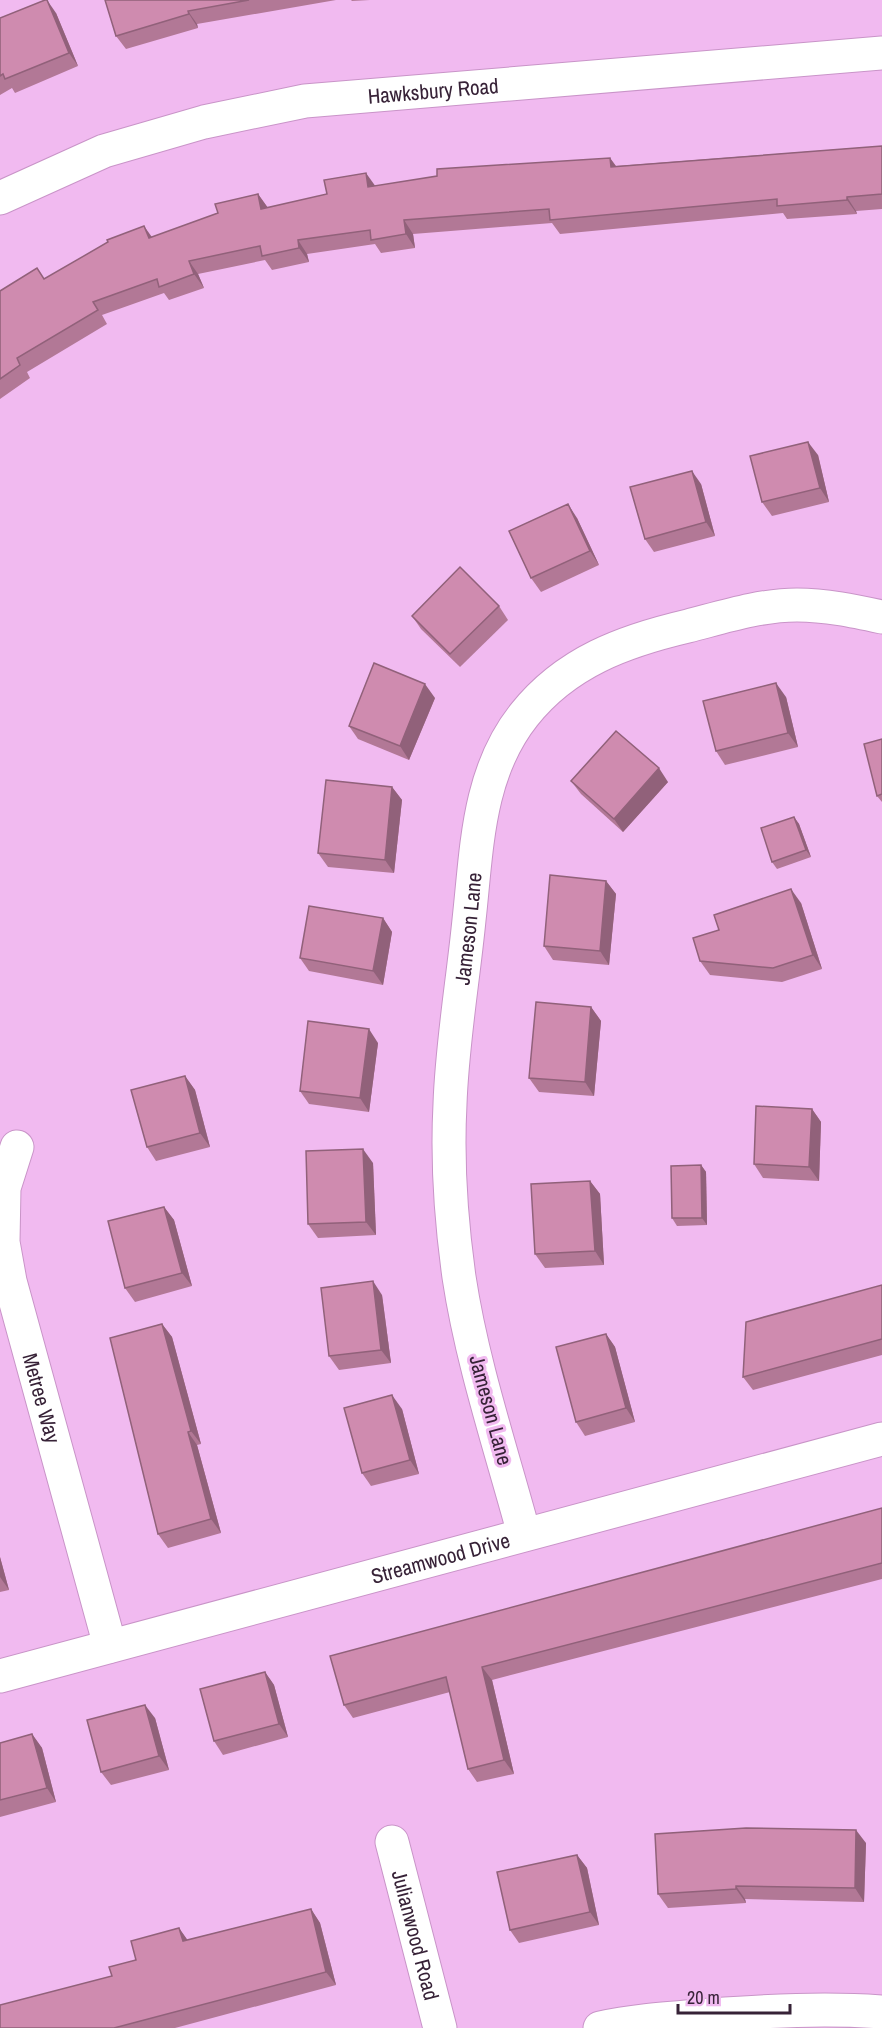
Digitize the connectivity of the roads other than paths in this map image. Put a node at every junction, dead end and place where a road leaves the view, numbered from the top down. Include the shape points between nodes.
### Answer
1 (882, 53) edge
2 (0, 198) edge
3 (882, 617) edge
4 (17, 1147) dead end
5 (882, 1439) edge
6 (524, 1534) junction
7 (110, 1646) junction
8 (0, 1676) edge
9 (392, 1842) dead end
10 (882, 2012) edge
11 (440, 2028) edge
12 (600, 2028) edge

1 - 2 street, Hawksbury Road via 305,101 204,122 104,151
3 - 6 street, Jameson Lane via 796,605 763,608 646,636 600,654 556,680 523,716 496,757 481,809 451,1092 451,1194 459,1278
4 - 7 street, Metree Way via 4,1188 6,1261
5 - 6 street, Streamwood Drive
6 - 7 street, Streamwood Drive
7 - 8 street, Streamwood Drive
9 - 11 street, Julianwood Road
10 - 12 street via 767,2011

